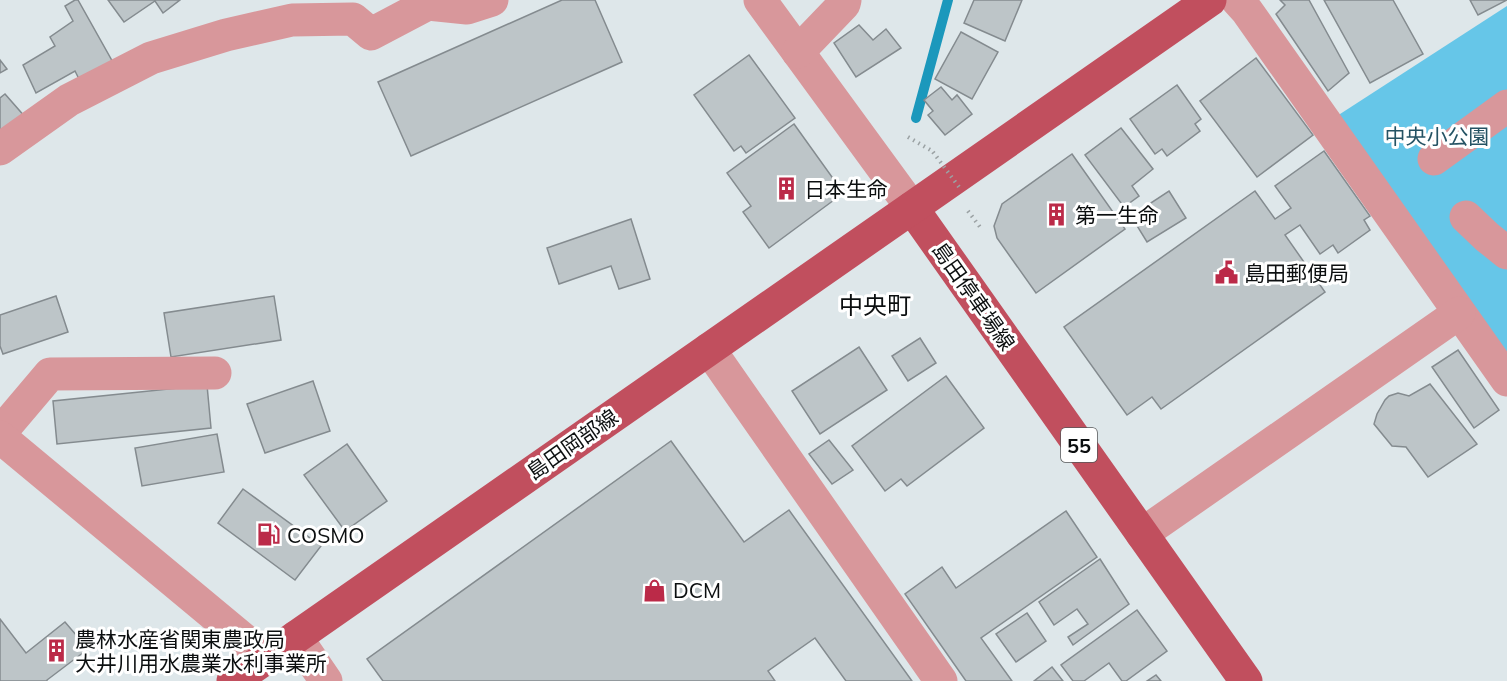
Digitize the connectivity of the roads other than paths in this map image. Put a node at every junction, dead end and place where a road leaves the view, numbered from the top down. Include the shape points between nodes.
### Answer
1 (492, 0) edge
2 (760, 0) edge
3 (845, 0) edge
4 (1210, 0) edge
5 (1237, 0) edge
6 (798, 52) junction
7 (1507, 106) edge
8 (0, 149) edge
9 (1434, 159) dead end
10 (912, 208) junction
11 (1466, 217) dead end
12 (1507, 253) edge
13 (1459, 314) junction
14 (709, 349) junction
15 (215, 373) dead end
16 (1507, 380) edge
17 (0, 435) edge
18 (1142, 534) junction
19 (296, 637) junction
20 (266, 658) junction
21 (233, 681) edge
22 (326, 681) edge
23 (941, 681) edge
24 (1246, 681) edge

1 - 8 street via 467,8 428,4 371,34 353,19 292,20 226,34 151,58 69,100
2 - 6 street
3 - 6 street
4 - 10 main road
5 - 13 street
6 - 10 street
7 - 9 street
10 - 14 main road, 島田岡部線
10 - 18 main road, 島田停車場線 / 55
11 - 12 street
13 - 16 street
13 - 18 street
14 - 19 main road, 島田岡部線
14 - 23 street
15 - 17 street via 50,374
17 - 20 street
18 - 24 main road, 島田停車場線 / 55
19 - 20 main road, 島田岡部線
19 - 22 street
20 - 21 main road, 島田岡部線

